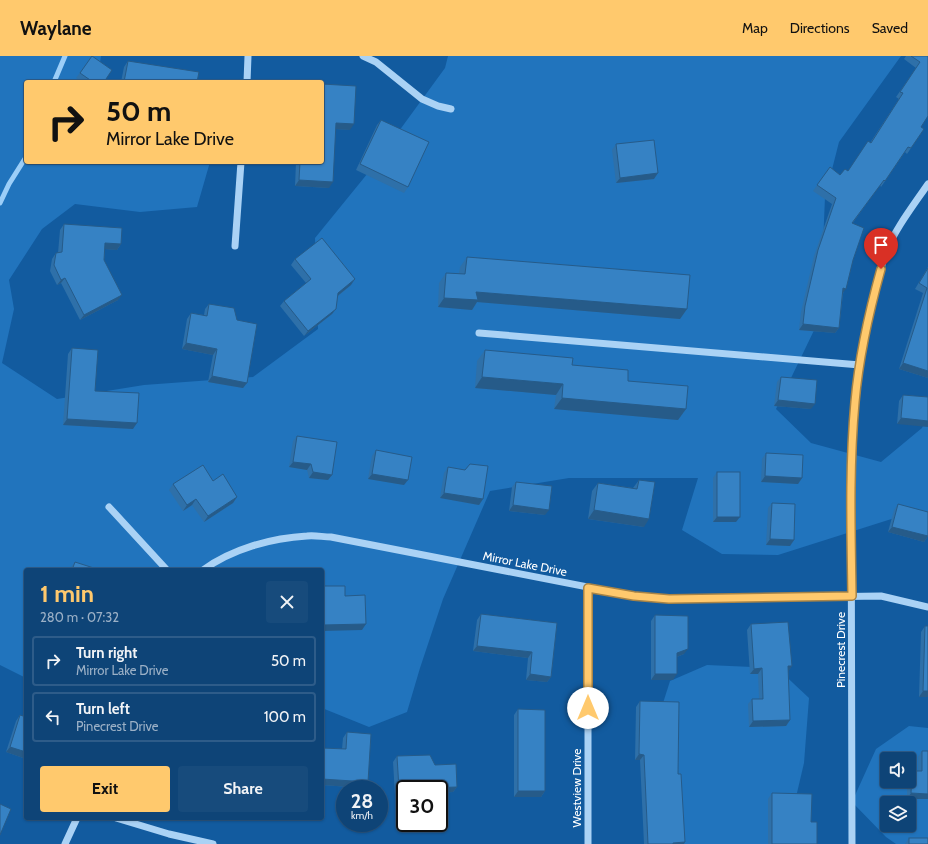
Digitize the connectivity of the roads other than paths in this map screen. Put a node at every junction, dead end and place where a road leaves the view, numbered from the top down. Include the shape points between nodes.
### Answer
1 (248, 56) edge
2 (363, 56) edge
3 (247, 80) edge
4 (451, 109) dead end
5 (241, 164) edge
6 (928, 184) edge
7 (235, 246) dead end
8 (479, 333) dead end
9 (860, 365) junction
10 (109, 507) dead end
11 (165, 568) edge
12 (207, 568) edge
13 (588, 588) junction
14 (852, 596) junction
15 (928, 607) edge
16 (76, 820) edge
17 (122, 820) edge
18 (66, 844) edge
19 (212, 844) edge
20 (588, 844) edge
21 (852, 844) edge

1 - 3 street
2 - 4 street via 376,62 422,99
5 - 7 street
6 - 9 street, Pinecrest Drive via 896,233 886,254 873,298
8 - 9 street
9 - 14 street, Pinecrest Drive via 851,458
10 - 11 street
12 - 13 street, Mirror Lake Drive via 230,555 263,543 308,536 331,538
13 - 14 street, Mirror Lake Drive via 669,599
13 - 20 street, Westview Drive
14 - 15 street, Mirror Lake Drive via 881,596
14 - 21 street, Pinecrest Drive
16 - 18 street
17 - 19 street

